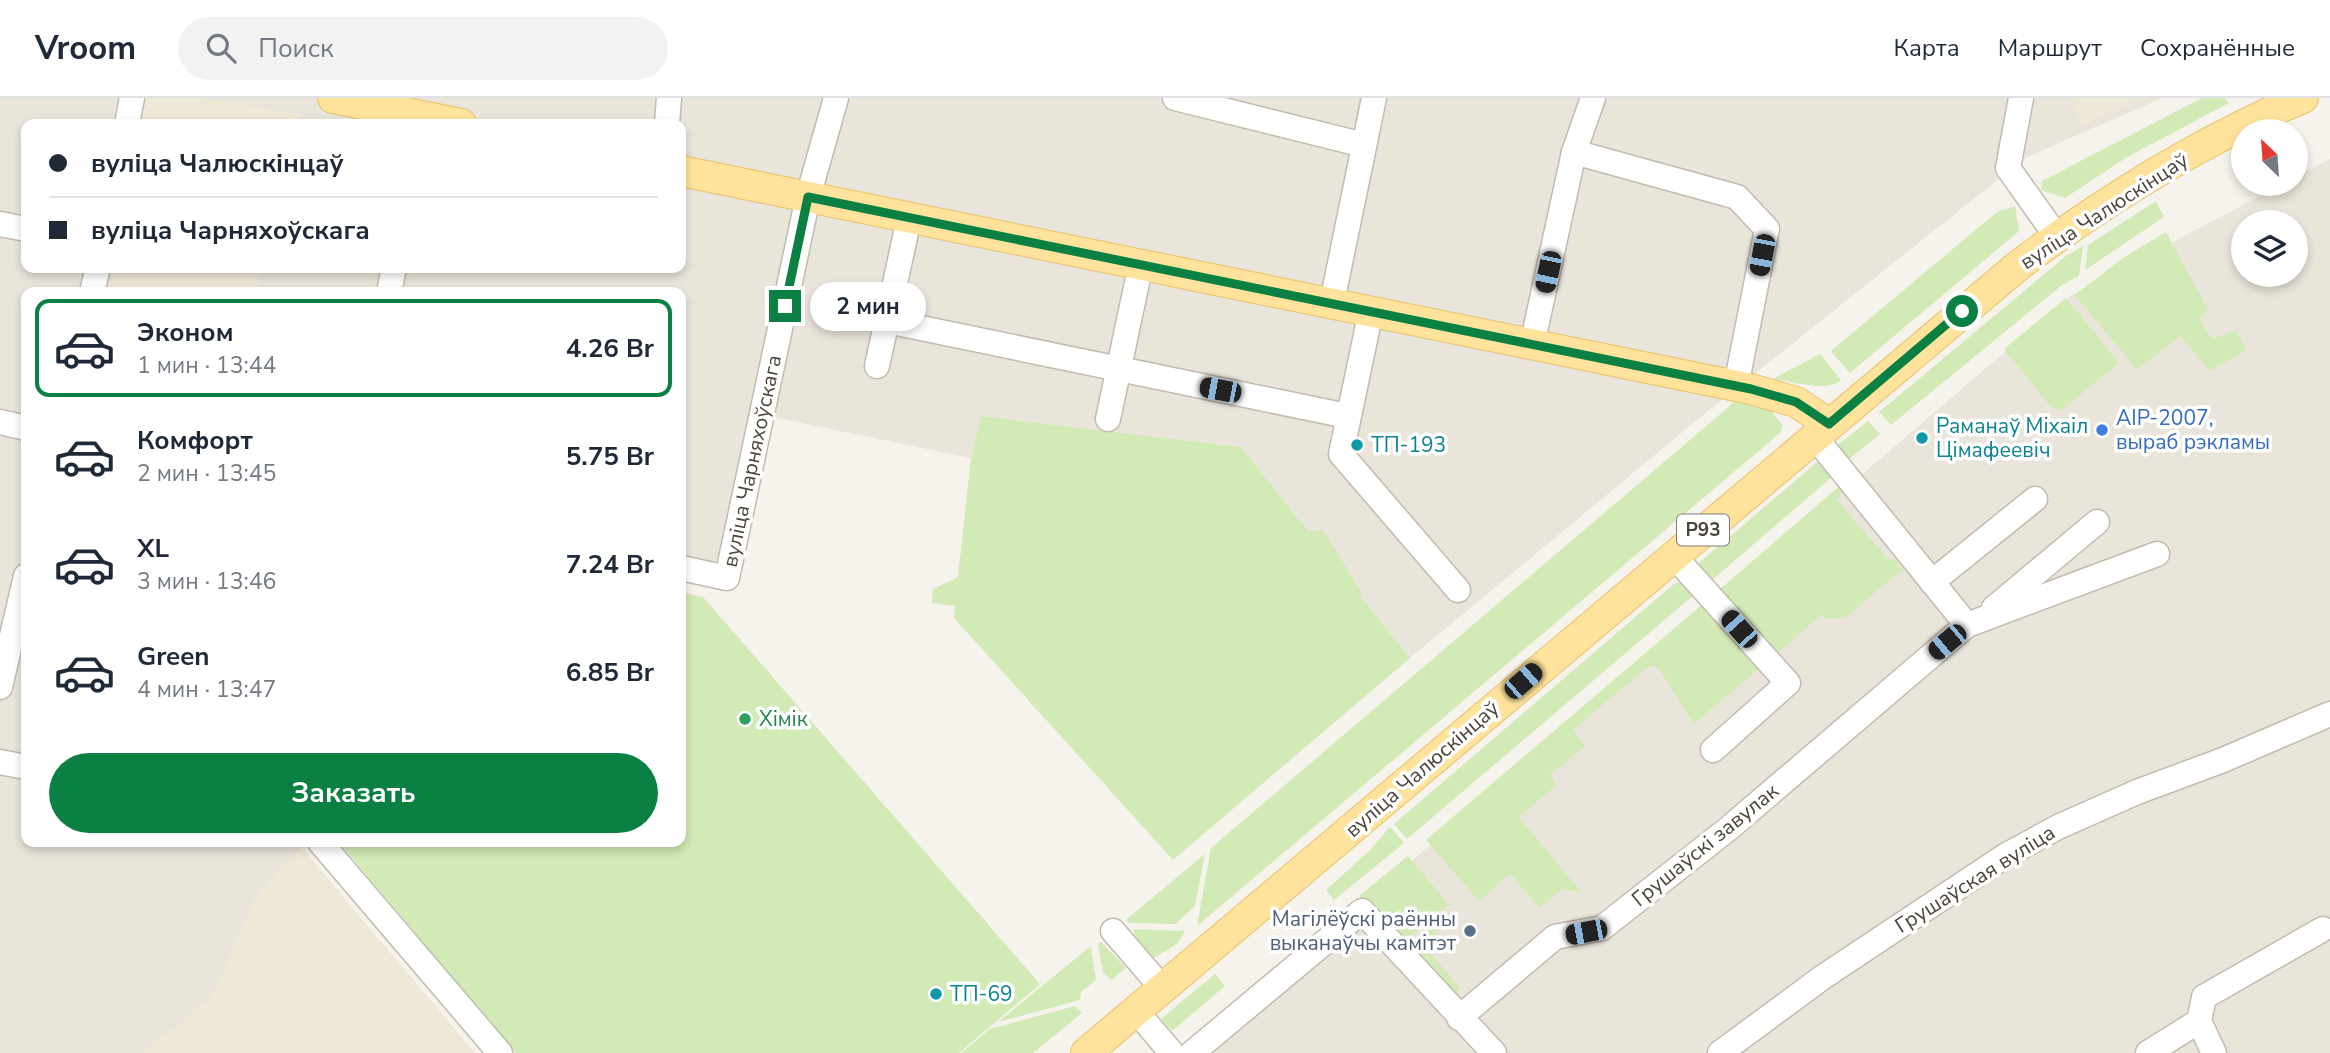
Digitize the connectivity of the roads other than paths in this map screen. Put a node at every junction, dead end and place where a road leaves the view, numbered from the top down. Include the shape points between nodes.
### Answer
1 (132, 98) edge
2 (333, 98) edge
3 (669, 98) edge
4 (836, 98) edge
5 (1175, 98) edge
6 (1374, 98) edge
7 (1593, 98) edge
8 (2021, 98) edge
9 (2303, 98) edge
10 (128, 119) edge
11 (418, 119) edge
12 (667, 119) edge
13 (1364, 145) junction
14 (1574, 152) junction
15 (686, 172) edge
16 (808, 197) junction
17 (909, 219) junction
18 (0, 224) edge
19 (21, 228) edge
20 (2057, 237) junction
21 (1141, 264) junction
22 (1332, 302) junction
23 (1371, 312) junction
24 (887, 321) junction
25 (1532, 345) junction
26 (877, 366) dead end
27 (1119, 370) junction
28 (1736, 386) junction
29 (1347, 416) junction
30 (1108, 419) dead end
31 (0, 422) edge
32 (21, 427) edge
33 (1821, 430) junction
34 (2035, 499) dead end
35 (2097, 522) dead end
36 (1673, 555) junction
37 (2157, 555) dead end
38 (686, 569) edge
39 (1932, 582) junction
40 (1458, 590) dead end
41 (21, 597) edge
42 (1973, 623) junction
43 (0, 687) edge
44 (2330, 713) edge
45 (1713, 750) dead end
46 (0, 762) edge
47 (21, 766) edge
48 (324, 847) edge
49 (2323, 929) dead end
50 (1114, 931) dead end
51 (1163, 989) junction
52 (1136, 1011) junction
53 (1459, 1018) junction
54 (2199, 1021) junction
55 (500, 1053) edge
56 (1086, 1053) edge
57 (1172, 1053) edge
58 (1192, 1053) edge
59 (1494, 1053) edge
60 (1720, 1053) edge
61 (2148, 1053) edge
62 (2214, 1053) edge

1 - 10 street
2 - 11 main road
3 - 12 street
4 - 16 street, вуліца Чарняхоўскага
5 - 13 street
6 - 13 street
7 - 14 street
8 - 20 street via 2008,168
9 - 20 main road, вуліца Чалюскінцаў / Р93 via 2159,172
13 - 22 street
14 - 25 street
14 - 28 street via 1737,197 1767,229
15 - 16 main road
16 - 17 main road
16 - 38 street, вуліца Чарняхоўскага via 727,578
17 - 21 main road
17 - 24 street
18 - 19 street
20 - 33 main road, вуліца Чалюскінцаў / Р93
21 - 22 main road
21 - 27 street
22 - 23 main road
23 - 25 main road
23 - 29 street
24 - 26 street
24 - 27 street
25 - 28 main road
27 - 29 street
27 - 30 street
28 - 33 main road via 1796,402
29 - 40 street via 1341,454
31 - 32 street
33 - 36 main road, вуліца Чалюскінцаў / Р93
33 - 39 street
34 - 39 street
35 - 42 street
36 - 45 street via 1788,683
36 - 51 main road, вуліца Чалюскінцаў / Р93
37 - 42 street, Грушаўскі завулак
39 - 42 street
41 - 43 street
42 - 53 street, Грушаўскі завулак via 1728,829 1602,928 1555,937
44 - 60 street, Грушаўская вуліца via 2037,838 1835,969
46 - 47 street
48 - 55 street
49 - 54 street via 2204,996
50 - 51 street
51 - 52 main road, вуліца Чалюскінцаў / Р93
52 - 56 main road, вуліца Чалюскінцаў / Р93
52 - 57 street
53 - 58 street via 1362,911
53 - 59 street
54 - 61 street
54 - 62 street

